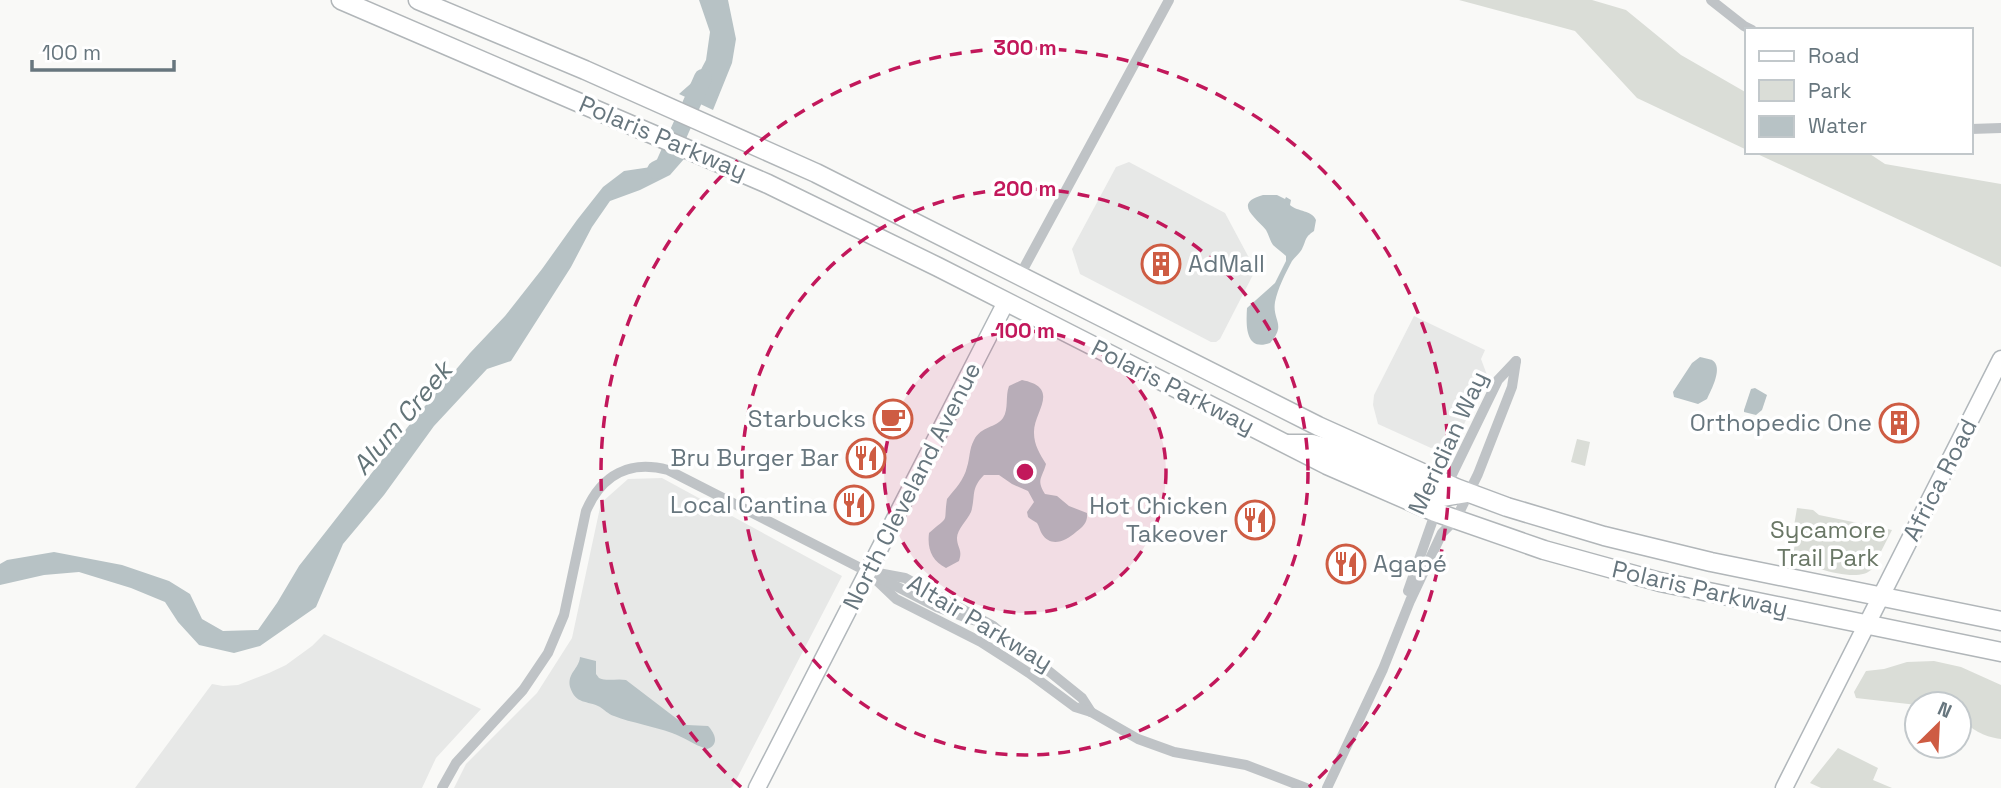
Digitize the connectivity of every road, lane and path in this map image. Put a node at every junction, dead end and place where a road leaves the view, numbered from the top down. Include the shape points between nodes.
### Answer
1 (341, 0) edge
2 (418, 0) edge
3 (1169, 0) edge
4 (1710, 0) edge
5 (1748, 28) edge
6 (2001, 128) edge
7 (1973, 129) edge
8 (1020, 275) junction
9 (1006, 302) junction
10 (2001, 359) edge
11 (1467, 492) junction
12 (1441, 498) junction
13 (1456, 519) junction
14 (868, 572) junction
15 (1881, 597) junction
16 (1402, 621) junction
17 (2001, 621) edge
18 (1866, 625) junction
19 (2001, 652) edge
20 (1091, 712) junction
21 (442, 788) edge
22 (757, 788) edge
23 (1306, 788) edge
24 (1327, 788) edge
25 (1784, 788) edge

1 - 9 main road, Polaris Parkway via 768,184
2 - 8 main road, Polaris Parkway via 816,173
3 - 8 street, North Cleveland Avenue
4 - 5 street
6 - 7 street
8 - 9 main road, North Cleveland Avenue
8 - 12 main road, Polaris Parkway via 1318,426
9 - 12 main road, Polaris Parkway via 1285,444 1326,448
9 - 14 main road, North Cleveland Avenue
10 - 15 main road, Africa Road
11 - 12 main road
11 - 12 street, Meridian Way via 1505,406 1516,361 1498,380
11 - 13 street, Meridian Way
11 - 15 main road, Polaris Parkway via 1604,536
12 - 13 main road, Polaris Parkway
12 - 16 street, Meridian Way via 1407,593
13 - 16 street, Meridian Way via 1441,533
13 - 18 main road, Polaris Parkway via 1600,566
14 - 20 street, Altair Parkway via 896,599 981,642 1075,708
14 - 20 street, Altair Parkway via 905,578 993,626 1082,698
14 - 21 street via 668,470 645,467 617,473 600,487 586,511 564,614 548,653 523,690 456,763
14 - 22 main road, North Cleveland Avenue
15 - 17 main road, Polaris Parkway
15 - 18 main road, Africa Road
16 - 24 street, Meridian Way
18 - 19 main road, Polaris Parkway
18 - 25 main road, Africa Road
20 - 23 street, Altair Parkway via 1138,739 1174,752 1247,765

